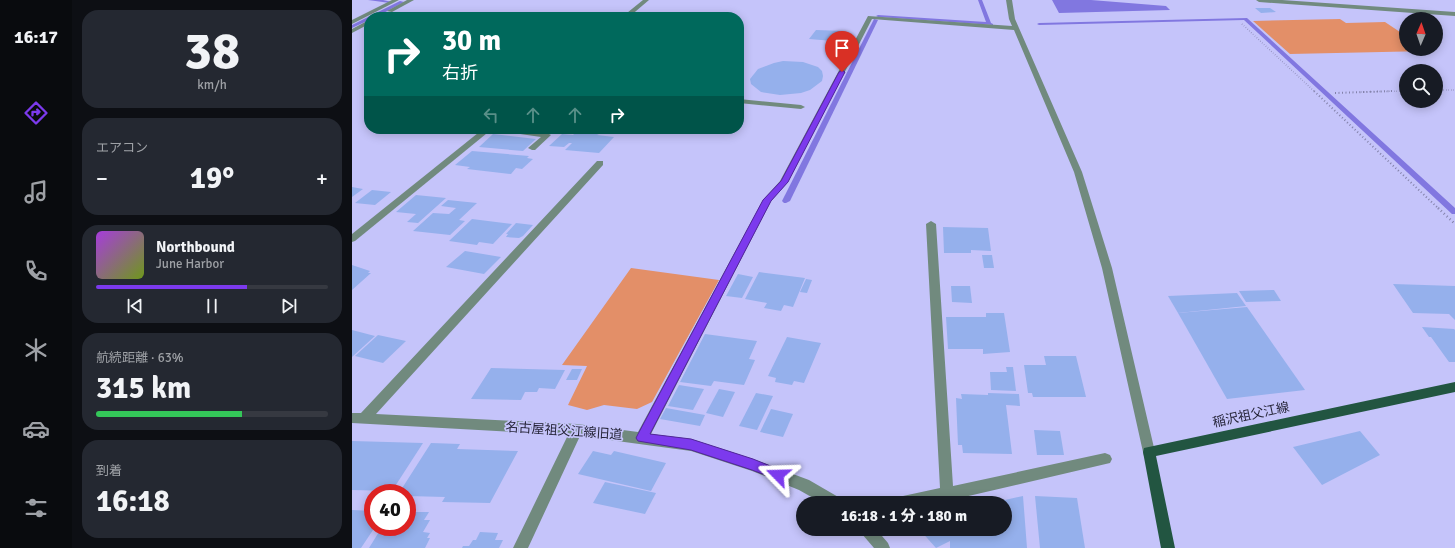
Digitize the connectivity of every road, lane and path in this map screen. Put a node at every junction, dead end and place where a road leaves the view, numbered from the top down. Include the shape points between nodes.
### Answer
1 (396, 0) edge
2 (407, 0) edge
3 (411, 0) edge
4 (646, 0) edge
5 (1009, 0) edge
6 (1259, 0) edge
7 (372, 12) edge
8 (389, 12) edge
9 (631, 12) edge
10 (1454, 14) edge
11 (364, 16) edge
12 (352, 22) edge
13 (364, 24) edge
14 (1242, 24) dead end
15 (1016, 28) junction
16 (352, 30) edge
17 (1443, 90) edge
18 (1455, 90) edge
19 (1399, 91) edge
20 (1335, 93) dead end
21 (744, 101) edge
22 (801, 107) dead end
23 (482, 134) edge
24 (547, 134) edge
25 (532, 148) dead end
26 (600, 163) dead end
27 (931, 224) dead end
28 (1455, 224) edge
29 (352, 240) edge
30 (1455, 387) edge
31 (357, 418) edge
32 (577, 430) junction
33 (642, 438) junction
34 (1149, 452) junction
35 (1104, 459) dead end
36 (947, 494) junction
37 (823, 496) edge
38 (937, 496) edge
39 (873, 536) edge
40 (520, 548) edge
41 (883, 548) edge
42 (1168, 548) edge

1 - 7 street
2 - 3 street
3 - 8 street
4 - 9 street
5 - 15 street
6 - 10 street
11 - 12 street
13 - 16 street
14 - 28 path
15 - 33 street via 870,17 784,182 767,200
15 - 34 street via 1078,172 1107,268
17 - 18 path
19 - 20 path
21 - 22 street
23 - 29 street
24 - 25 street
26 - 31 street
27 - 36 street
30 - 34 main road, 稲沢祖父江線
31 - 32 street, 名古屋祖父江線旧道
32 - 33 street, 名古屋祖父江線旧道
32 - 40 street
33 - 37 street, 名古屋祖父江線旧道 via 691,444 753,464 804,485
34 - 42 main road
35 - 36 street
36 - 38 street
39 - 41 street

